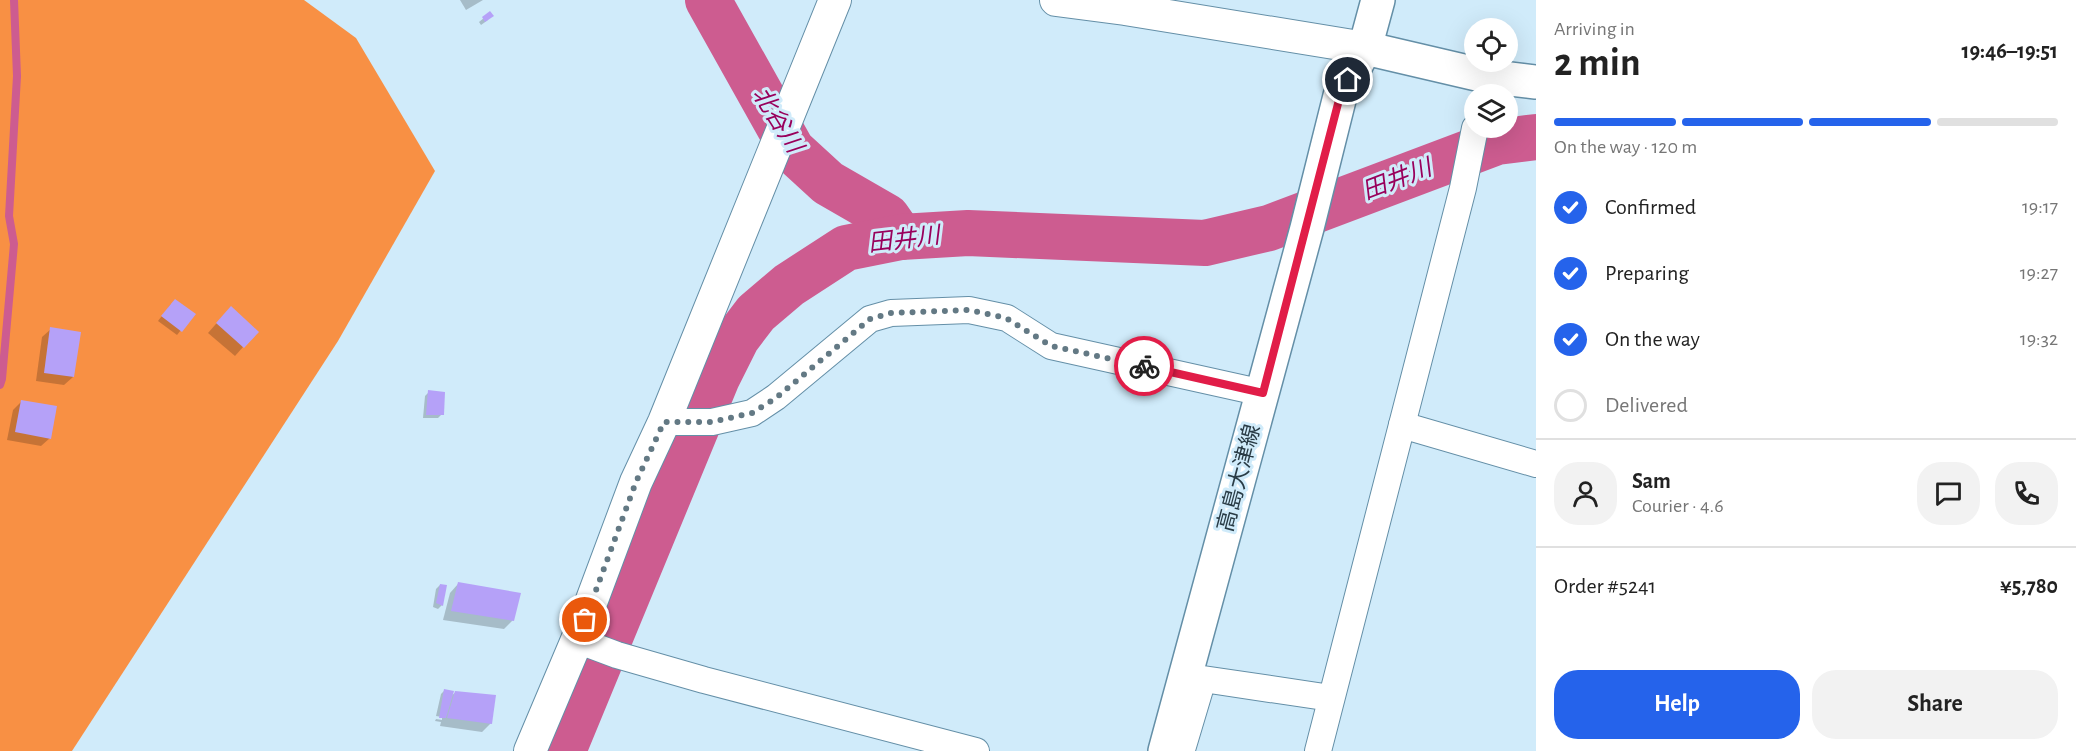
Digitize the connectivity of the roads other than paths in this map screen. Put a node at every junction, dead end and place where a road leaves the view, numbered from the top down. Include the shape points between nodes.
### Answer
1 (836, 0) edge
2 (1056, 0) edge
3 (1378, 0) edge
4 (1125, 4) edge
5 (1365, 48) junction
6 (1536, 82) edge
7 (1481, 84) edge
8 (1501, 84) edge
9 (1472, 138) edge
10 (1263, 393) junction
11 (672, 422) junction
12 (1402, 425) junction
13 (1536, 464) edge
14 (583, 643) junction
15 (1331, 698) junction
16 (530, 751) edge
17 (976, 751) edge
18 (1165, 751) edge
19 (1177, 751) edge
20 (1318, 751) edge

1 - 11 street
2 - 4 street
3 - 5 main road, 高島大津線
4 - 5 street
5 - 7 main road
5 - 10 main road, 高島大津線 via 1340,96
6 - 8 main road
9 - 12 street
10 - 11 street via 1051,346 1006,318 969,310 891,313 870,319 776,398 752,413 712,422
10 - 18 main road, 高島大津線
11 - 14 street via 636,482
12 - 13 street
12 - 15 street
14 - 16 street
14 - 17 street
15 - 19 street via 1203,679 1183,746
15 - 20 street

